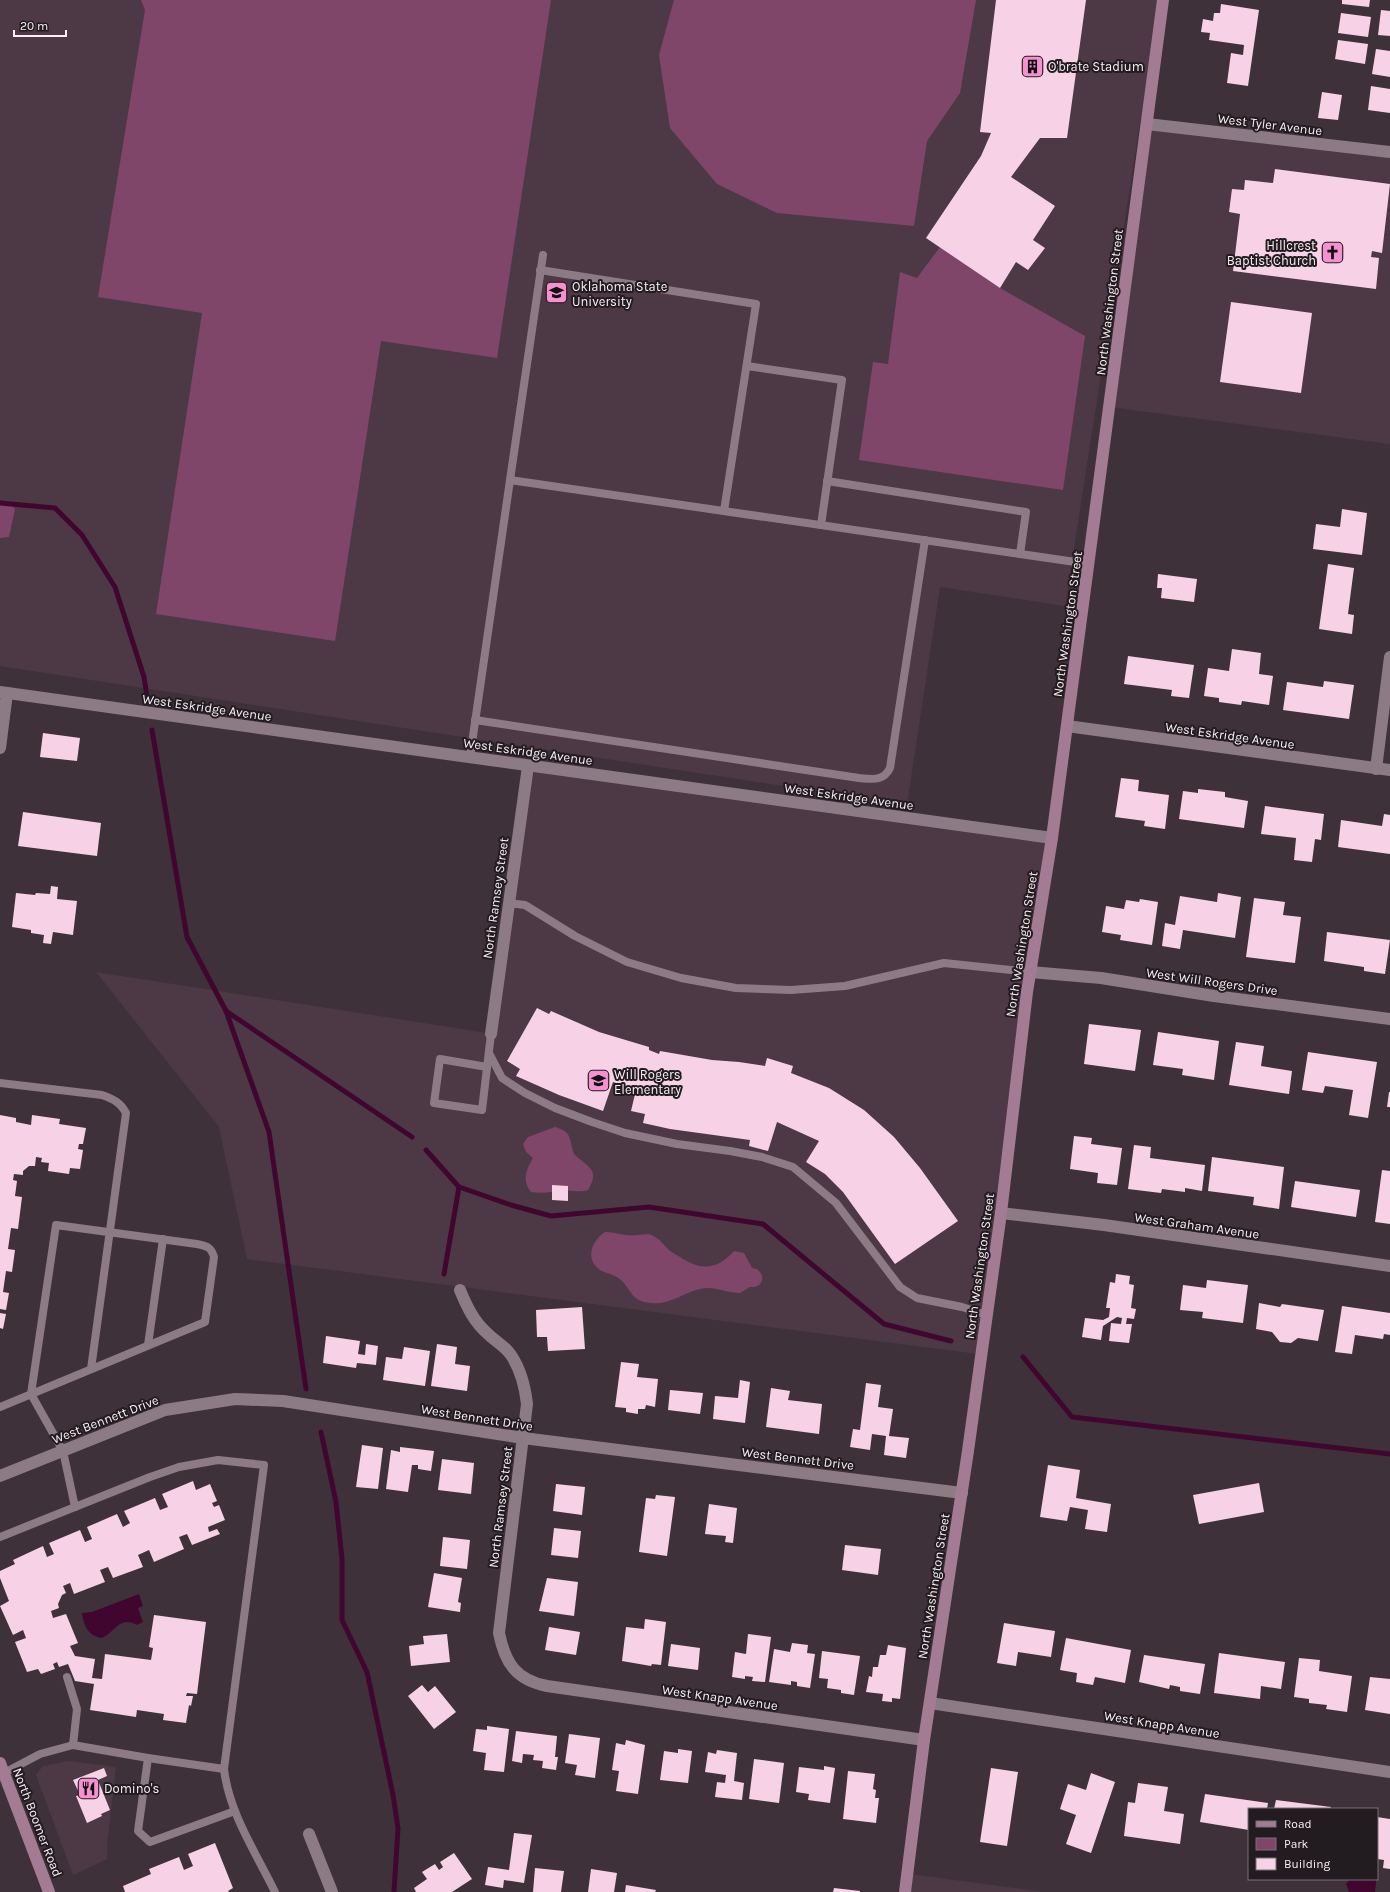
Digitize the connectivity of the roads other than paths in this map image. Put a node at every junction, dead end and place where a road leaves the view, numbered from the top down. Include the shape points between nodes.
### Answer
1 (1163, 0) edge
2 (1146, 124) junction
3 (1390, 152) edge
4 (543, 255) dead end
5 (540, 270) junction
6 (747, 366) junction
7 (510, 480) junction
8 (827, 481) junction
9 (724, 511) junction
10 (821, 525) junction
11 (925, 540) junction
12 (1020, 554) junction
13 (1089, 564) junction
14 (1390, 657) edge
15 (4, 693) edge
16 (475, 720) junction
17 (1067, 726) junction
18 (0, 748) edge
19 (470, 757) junction
20 (528, 766) junction
21 (1376, 769) junction
22 (1390, 770) edge
23 (1052, 838) junction
24 (508, 903) junction
25 (1030, 972) junction
26 (1390, 1019) edge
27 (491, 1034) joint
28 (489, 1053) junction
29 (487, 1067) junction
30 (0, 1083) edge
31 (1001, 1213) junction
32 (110, 1232) junction
33 (163, 1239) junction
34 (1390, 1266) edge
35 (460, 1290) dead end
36 (987, 1315) junction
37 (148, 1345) junction
38 (91, 1369) junction
39 (31, 1394) junction
40 (0, 1407) edge
41 (523, 1438) junction
42 (63, 1451) junction
43 (0, 1476) edge
44 (962, 1493) junction
45 (75, 1507) junction
46 (0, 1537) edge
47 (516, 1672) joint
48 (67, 1677) dead end
49 (930, 1703) junction
50 (924, 1740) junction
51 (72, 1745) junction
52 (148, 1758) junction
53 (224, 1769) junction
54 (1, 1771) edge
55 (1390, 1772) edge
56 (235, 1810) junction
57 (309, 1834) dead end
58 (49, 1892) edge
59 (275, 1892) edge
60 (332, 1892) edge
61 (905, 1892) edge

1 - 2 main road, North Washington Street
2 - 3 street, West Tyler Avenue
2 - 13 main road, North Washington Street
4 - 5 lane
5 - 6 lane via 756,304
5 - 7 lane
6 - 8 lane via 842,380
6 - 9 lane
7 - 9 lane
7 - 16 lane
8 - 10 lane
8 - 12 lane via 1026,512
9 - 10 lane
10 - 11 lane
11 - 12 lane
11 - 16 lane via 890,768 881,779 859,778
12 - 13 lane
13 - 17 main road, North Washington Street
14 - 21 street
15 - 18 street
15 - 19 street, West Eskridge Avenue
16 - 19 lane
17 - 21 street, West Eskridge Avenue
17 - 23 main road, North Washington Street
19 - 20 street, West Eskridge Avenue
20 - 23 street, West Eskridge Avenue
20 - 24 street, North Ramsey Street
21 - 22 street, West Eskridge Avenue
23 - 25 main road, North Washington Street
24 - 25 lane via 525,905 575,936 627,962 681,978 736,988 790,990 845,986 944,963
24 - 27 street, North Ramsey Street
25 - 26 street, West Will Rogers Drive via 1101,978
25 - 31 main road, North Washington Street
27 - 28 lane
28 - 29 lane
28 - 36 lane via 502,1078 555,1108 592,1122 625,1133 762,1157 793,1167 836,1203 900,1287 917,1298
29 - 29 lane via 482,1110 434,1103 440,1059
30 - 32 lane via 102,1096 112,1098 121,1104 126,1113 126,1120
31 - 34 street, West Graham Avenue via 1104,1225
31 - 36 main road, North Washington Street
32 - 33 lane
32 - 38 lane
32 - 39 lane via 56,1225
33 - 37 lane
33 - 37 lane via 207,1246 212,1251 214,1257 206,1315 205,1322
35 - 41 street, North Ramsey Street via 476,1322 510,1354 518,1368 527,1404
36 - 44 main road, North Washington Street
37 - 38 lane
38 - 39 lane
39 - 40 lane
39 - 42 lane
41 - 42 street, West Bennett Drive via 290,1402 235,1399 165,1410
41 - 44 street, West Bennett Drive
41 - 47 street, North Ramsey Street via 499,1633 505,1656
42 - 43 street, West Bennett Drive
42 - 45 lane
44 - 49 main road, North Washington Street
45 - 46 lane
45 - 53 lane via 179,1467 218,1460 264,1465
47 - 50 street, West Knapp Avenue via 536,1684
48 - 51 lane via 77,1709
49 - 50 main road, North Washington Street
49 - 55 street, West Knapp Avenue
50 - 61 main road, North Washington Street
51 - 52 lane
51 - 54 lane via 40,1754
52 - 53 lane
52 - 56 lane via 138,1831 150,1842
53 - 56 lane via 228,1795
54 - 58 main road, North Boomer Road
56 - 59 lane
57 - 60 street

